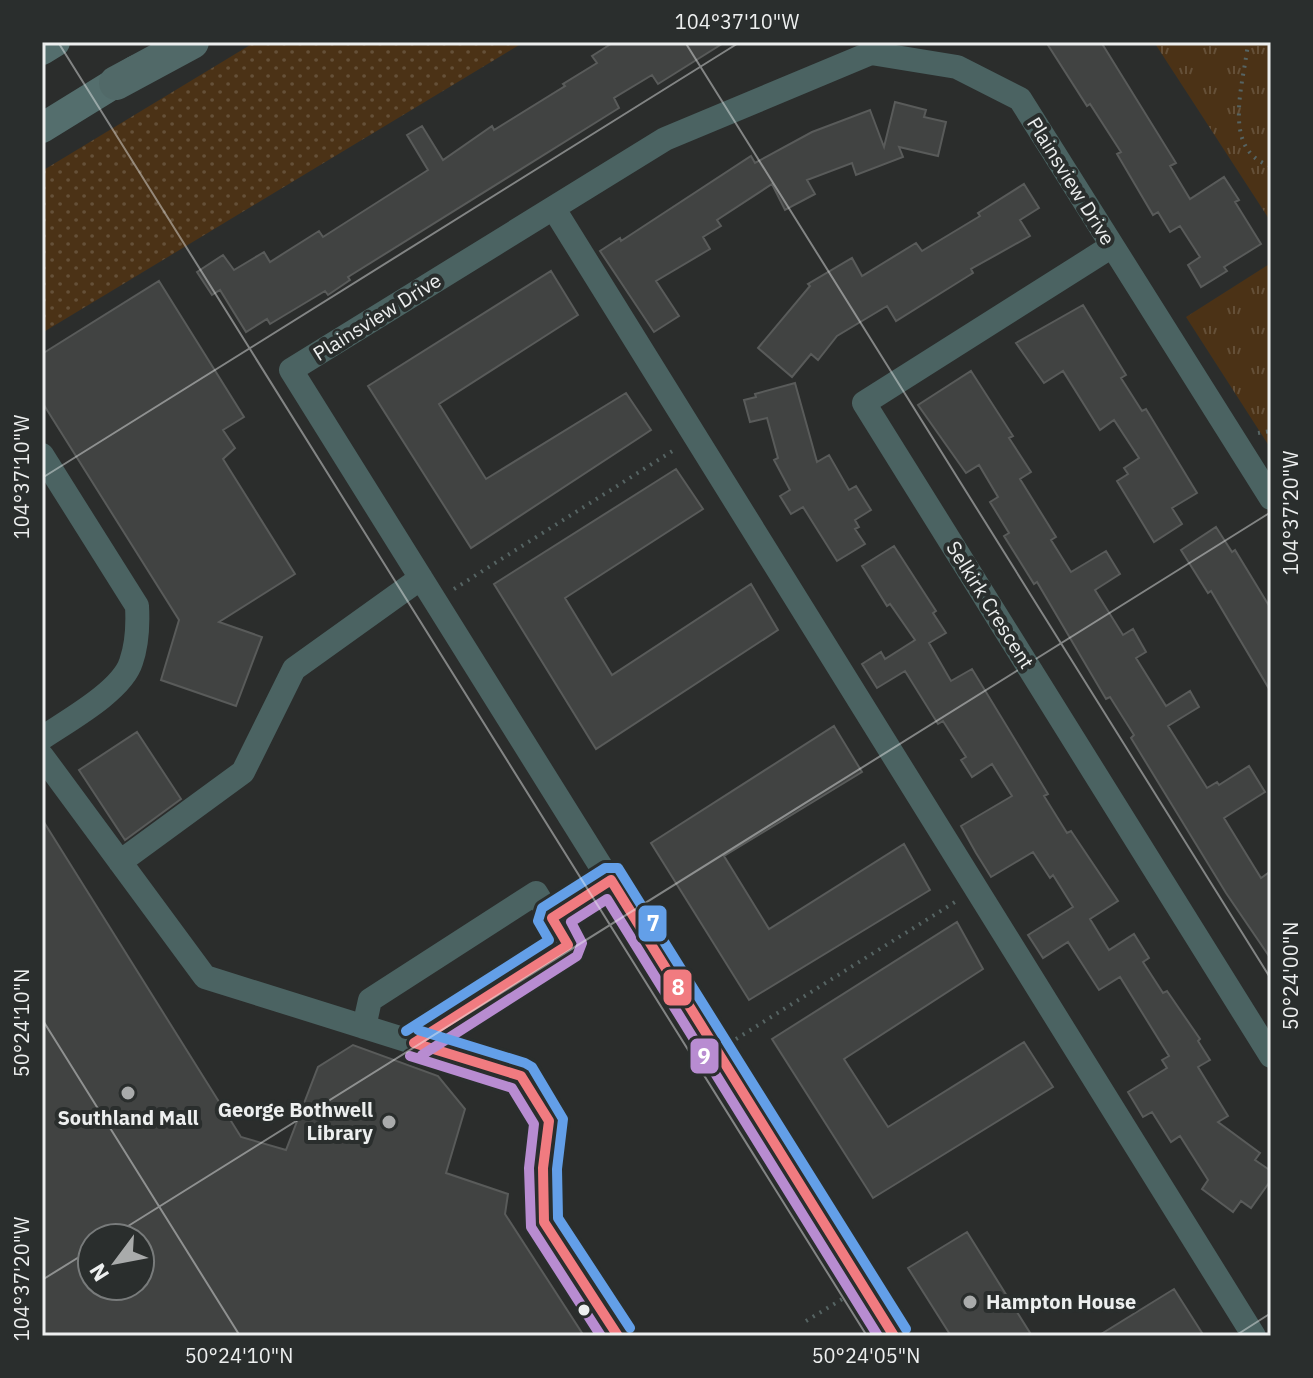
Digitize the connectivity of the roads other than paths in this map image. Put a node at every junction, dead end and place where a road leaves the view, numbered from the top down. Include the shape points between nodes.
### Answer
1 (55, 42) edge
2 (181, 42) edge
3 (192, 42) edge
4 (42, 50) edge
5 (116, 83) junction
6 (42, 128) edge
7 (554, 209) junction
8 (1112, 246) junction
9 (42, 455) edge
10 (1271, 498) edge
11 (421, 578) junction
12 (42, 738) edge
13 (42, 756) edge
14 (120, 862) junction
15 (611, 880) junction
16 (552, 918) junction
17 (364, 1027) junction
18 (414, 1043) junction
19 (1271, 1056) edge
20 (618, 1336) edge
21 (894, 1336) edge
22 (1254, 1336) edge

1 - 4 main road
2 - 5 main road
3 - 5 highway
5 - 6 main road
7 - 8 street, Plainsview Drive via 665,139 871,53 957,67 1020,99
7 - 11 street, Plainsview Drive via 291,370
7 - 22 street
8 - 10 street, Plainsview Drive
8 - 19 street, Selkirk Crescent via 864,403
9 - 12 street via 137,606 138,622 131,664 108,693
11 - 14 street via 294,669 243,772
11 - 15 street, Plainsview Drive
13 - 14 street
14 - 17 street via 205,977
15 - 16 street
15 - 21 street, Plainsview Drive
16 - 17 street via 536,893 370,1000
16 - 18 street via 568,945
17 - 18 street
18 - 20 street via 521,1076 549,1121 544,1222

